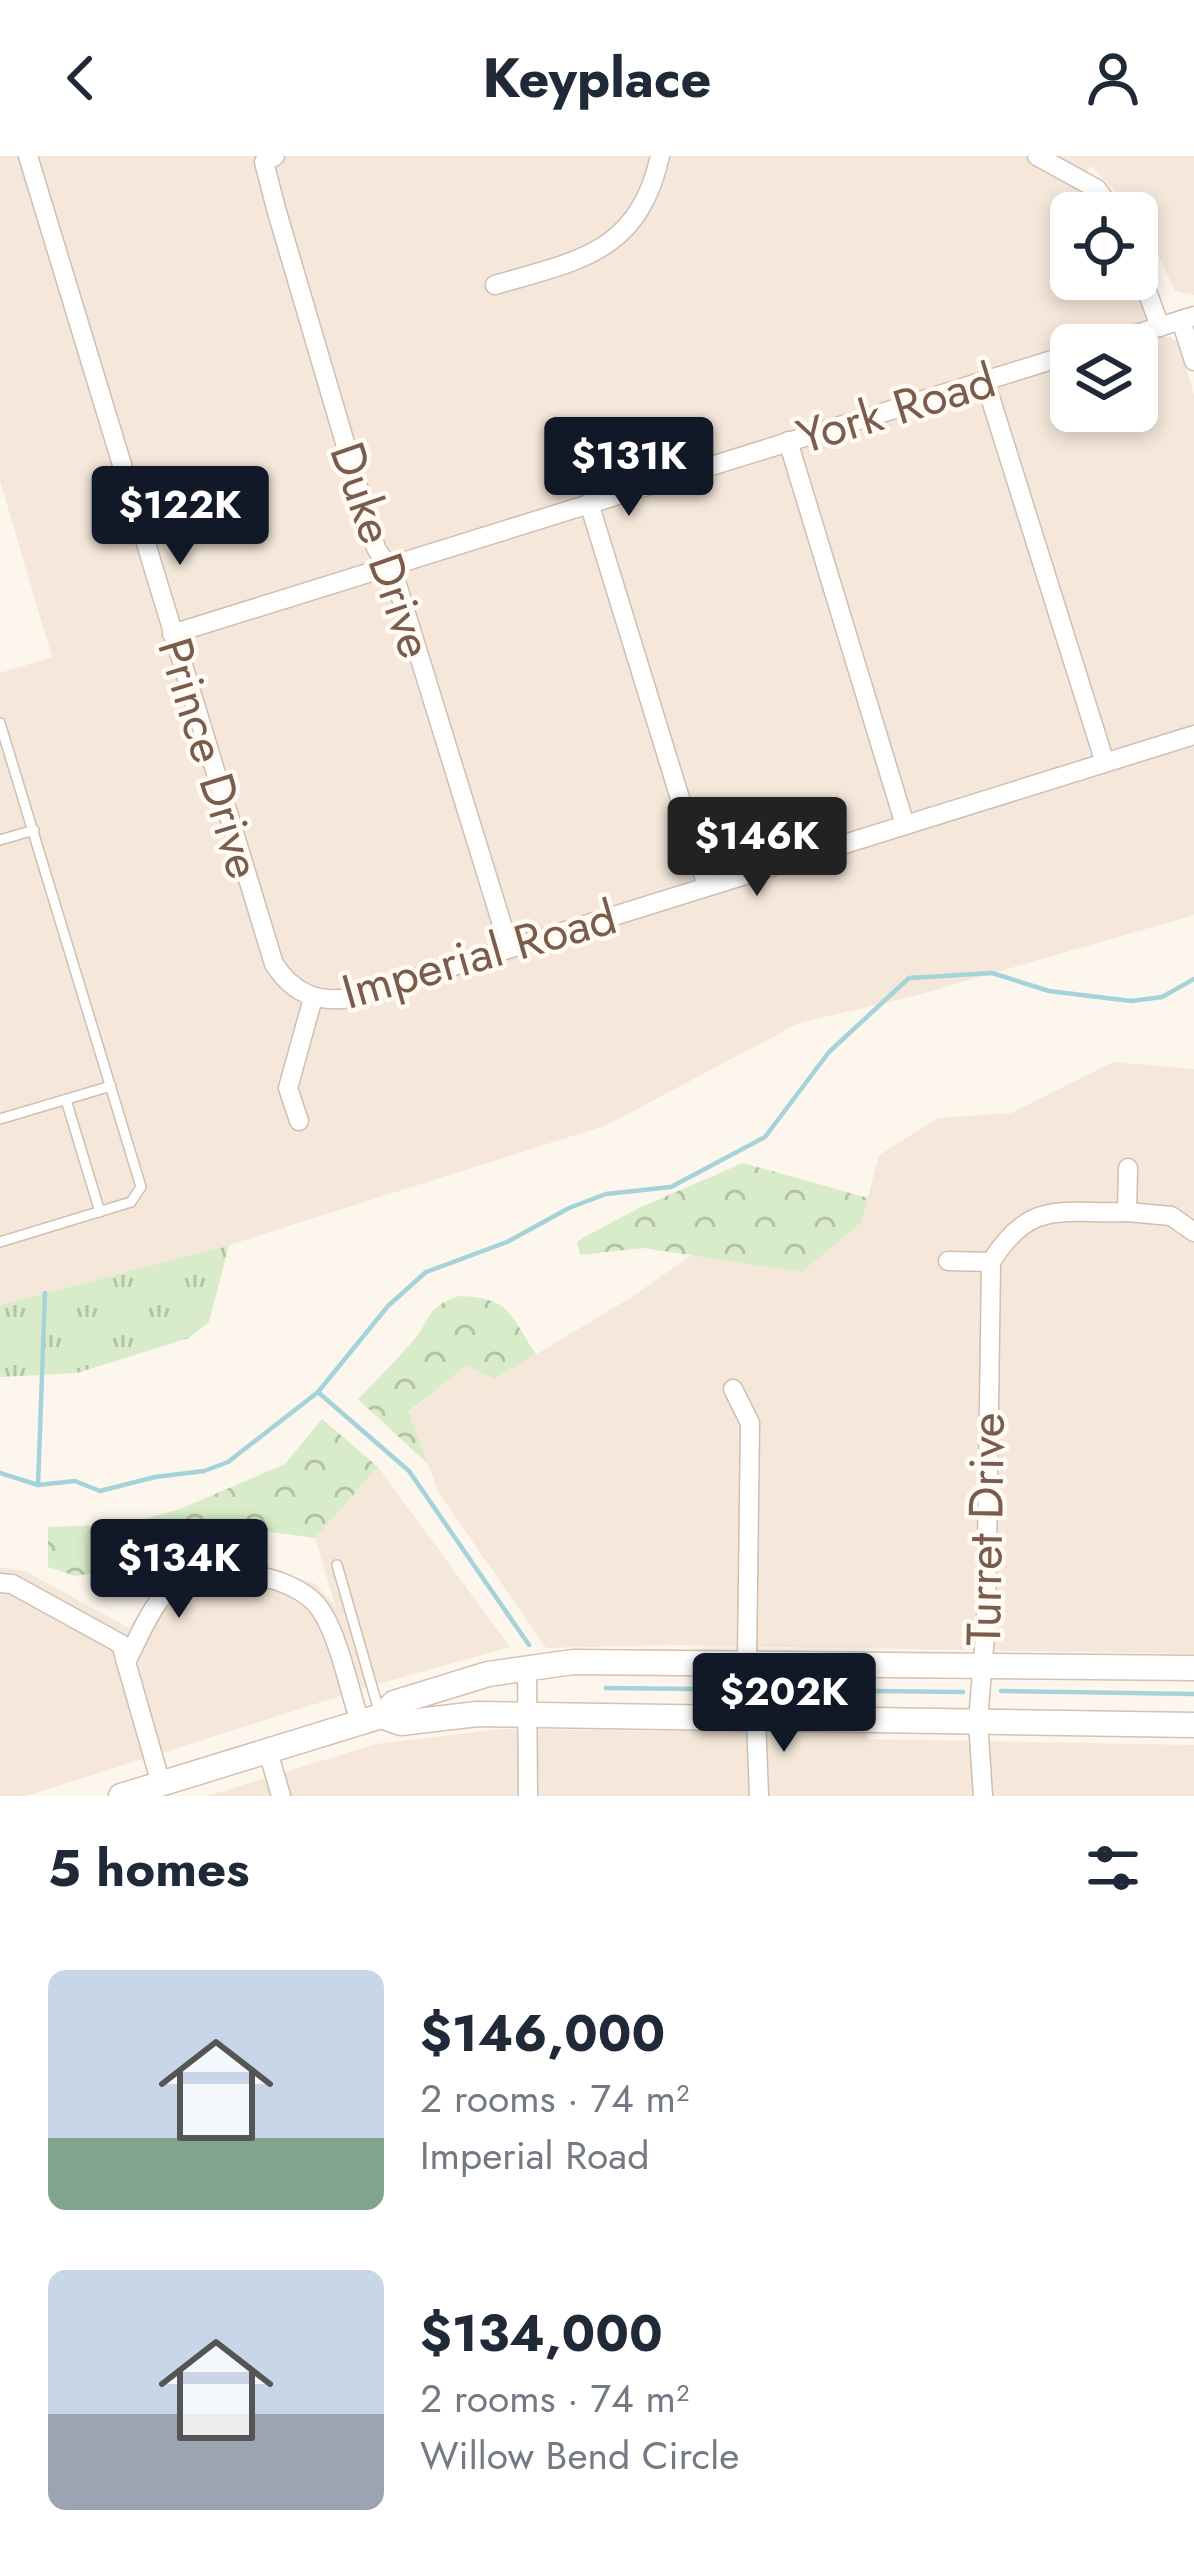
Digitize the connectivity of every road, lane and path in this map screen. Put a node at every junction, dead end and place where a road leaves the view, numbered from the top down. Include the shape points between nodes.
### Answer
1 (28, 156) edge
2 (274, 156) edge
3 (661, 156) edge
4 (1037, 156) edge
5 (1099, 192) edge
6 (495, 285) dead end
7 (1150, 300) edge
8 (1188, 318) edge
9 (1160, 327) joint
10 (1050, 361) edge
11 (1194, 361) edge
12 (985, 381) junction
13 (788, 441) junction
14 (589, 503) junction
15 (386, 565) junction
16 (172, 634) junction
17 (0, 723) edge
18 (1194, 735) edge
19 (1105, 763) junction
20 (905, 825) junction
21 (34, 830) junction
22 (0, 840) edge
23 (707, 886) junction
24 (508, 947) junction
25 (313, 998) junction
26 (111, 1086) junction
27 (66, 1100) junction
28 (0, 1119) edge
29 (299, 1121) dead end
30 (1128, 1168) dead end
31 (100, 1212) junction
32 (1127, 1212) junction
33 (1194, 1232) edge
34 (0, 1242) edge
35 (948, 1261) dead end
36 (991, 1262) junction
37 (733, 1389) dead end
38 (337, 1565) dead end
39 (0, 1583) edge
40 (747, 1661) junction
41 (126, 1662) junction
42 (982, 1665) junction
43 (527, 1666) junction
44 (1194, 1668) edge
45 (527, 1716) junction
46 (756, 1718) junction
47 (370, 1719) junction
48 (978, 1721) junction
49 (1194, 1725) edge
50 (268, 1751) junction
51 (160, 1784) junction
52 (121, 1796) edge
53 (281, 1796) edge
54 (527, 1796) edge
55 (759, 1796) edge
56 (983, 1796) edge

1 - 16 street, Prince Drive
2 - 15 street, Duke Drive via 264,162 277,212
3 - 6 street via 645,203 620,237
4 - 5 street
7 - 9 street
8 - 9 street
8 - 11 street
10 - 12 street, York Road
12 - 13 street, York Road
12 - 19 street
13 - 14 street, York Road
13 - 20 street
14 - 15 street, York Road
14 - 23 street
15 - 16 street, York Road
15 - 24 street, Duke Drive
16 - 25 street, Prince Drive via 274,964
17 - 21 lane
18 - 19 street, Imperial Road
19 - 20 street, Imperial Road
20 - 23 street, Imperial Road
21 - 22 lane
21 - 26 lane
23 - 24 street, Imperial Road
24 - 25 street, Imperial Road via 351,998
25 - 29 street via 288,1088
26 - 27 lane
26 - 31 lane via 141,1190
27 - 28 lane
27 - 31 lane
30 - 32 street
31 - 34 lane
32 - 33 street via 1171,1216
32 - 36 street via 1026,1219
35 - 36 street
36 - 42 street, Turret Drive
37 - 40 street via 750,1423
38 - 47 lane
39 - 41 street via 121,1644
40 - 42 main road
40 - 43 main road
41 - 47 street via 172,1587 226,1570 261,1577 310,1596
41 - 51 street
42 - 44 main road
42 - 48 street, Turret Drive
43 - 45 street
43 - 47 main road via 394,1703
45 - 46 main road
45 - 47 main road
45 - 54 street
46 - 48 main road
46 - 55 street
47 - 50 main road
48 - 49 main road
48 - 56 street, Turret Drive
50 - 51 main road
50 - 53 street
51 - 52 main road

